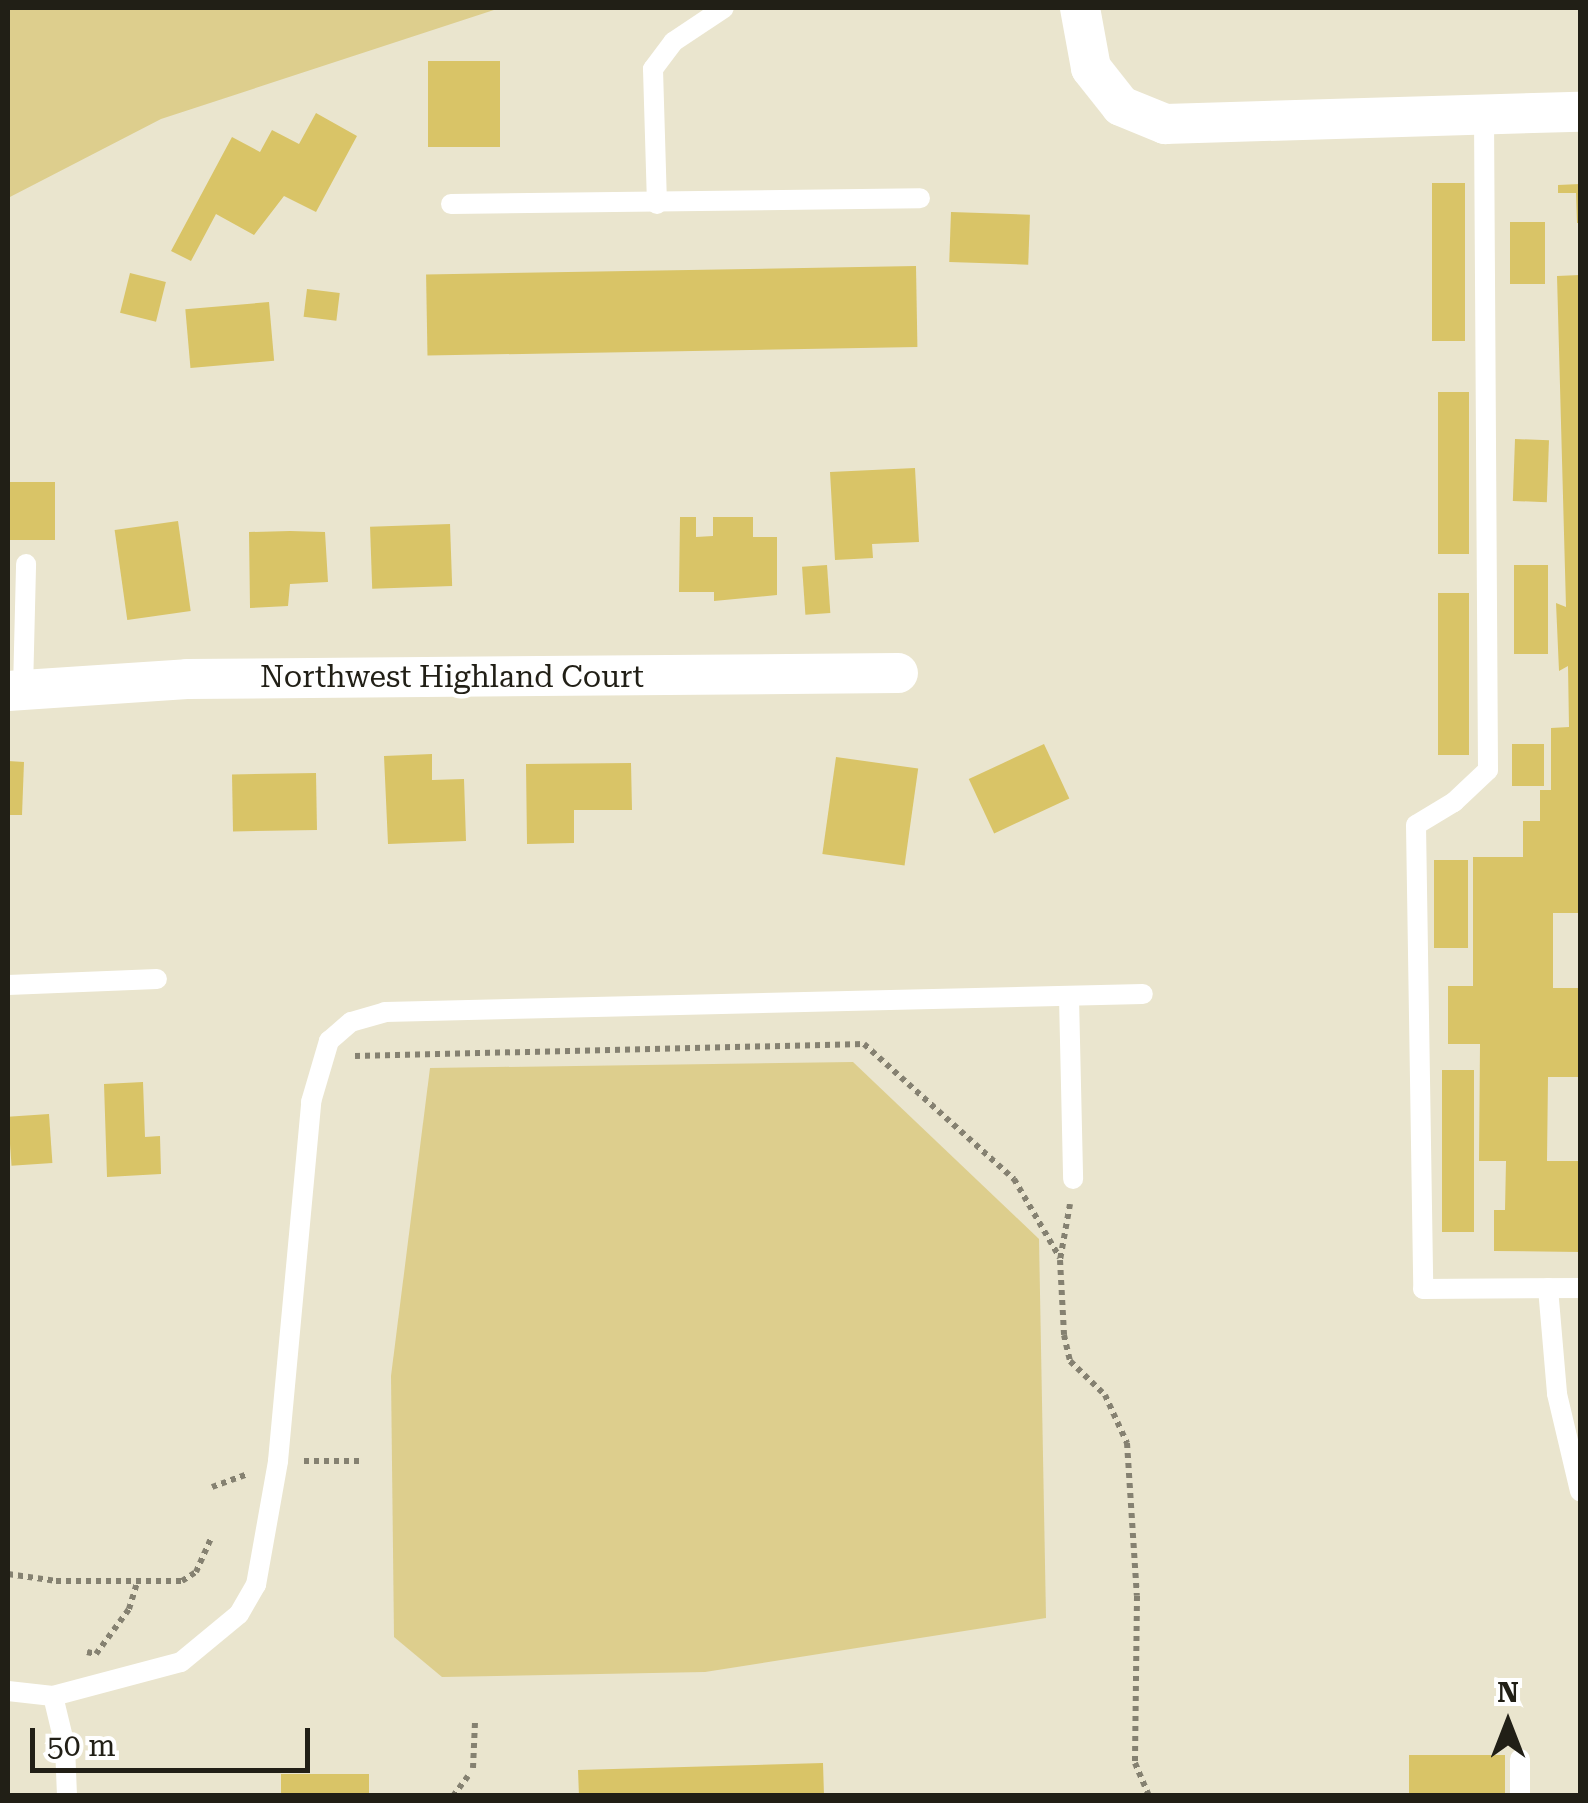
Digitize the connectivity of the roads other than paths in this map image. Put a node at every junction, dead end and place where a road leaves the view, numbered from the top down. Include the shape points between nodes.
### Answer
1 (724, 8) edge
2 (1080, 8) edge
3 (1580, 112) edge
4 (1484, 116) junction
5 (920, 198) dead end
6 (451, 204) dead end
7 (656, 204) junction
8 (26, 564) dead end
9 (898, 673) dead end
10 (15, 690) edge
11 (157, 979) dead end
12 (8, 985) edge
13 (1143, 994) dead end
14 (1069, 998) junction
15 (1072, 1188) road end
16 (1548, 1288) junction
17 (1580, 1288) edge
18 (1580, 1491) edge
19 (8, 1691) edge
20 (53, 1696) junction
21 (1520, 1759) dead end
22 (67, 1796) edge
23 (1520, 1796) edge

1 - 7 lane via 673,42 653,69
2 - 4 street via 1091,68 1121,106 1166,124
3 - 4 street
4 - 16 lane via 1488,770 1416,825 1423,1290
5 - 7 lane
6 - 7 lane
8 - 10 lane
9 - 10 street, Northwest Highland Court via 187,679
11 - 12 lane
13 - 14 lane
14 - 15 lane
14 - 20 lane via 990,994 385,1012 351,1022 329,1042 310,1102 278,1461 256,1585 230,1624 181,1662
16 - 17 lane
16 - 18 lane via 1557,1394
19 - 20 lane
20 - 22 lane via 66,1746
21 - 23 lane

